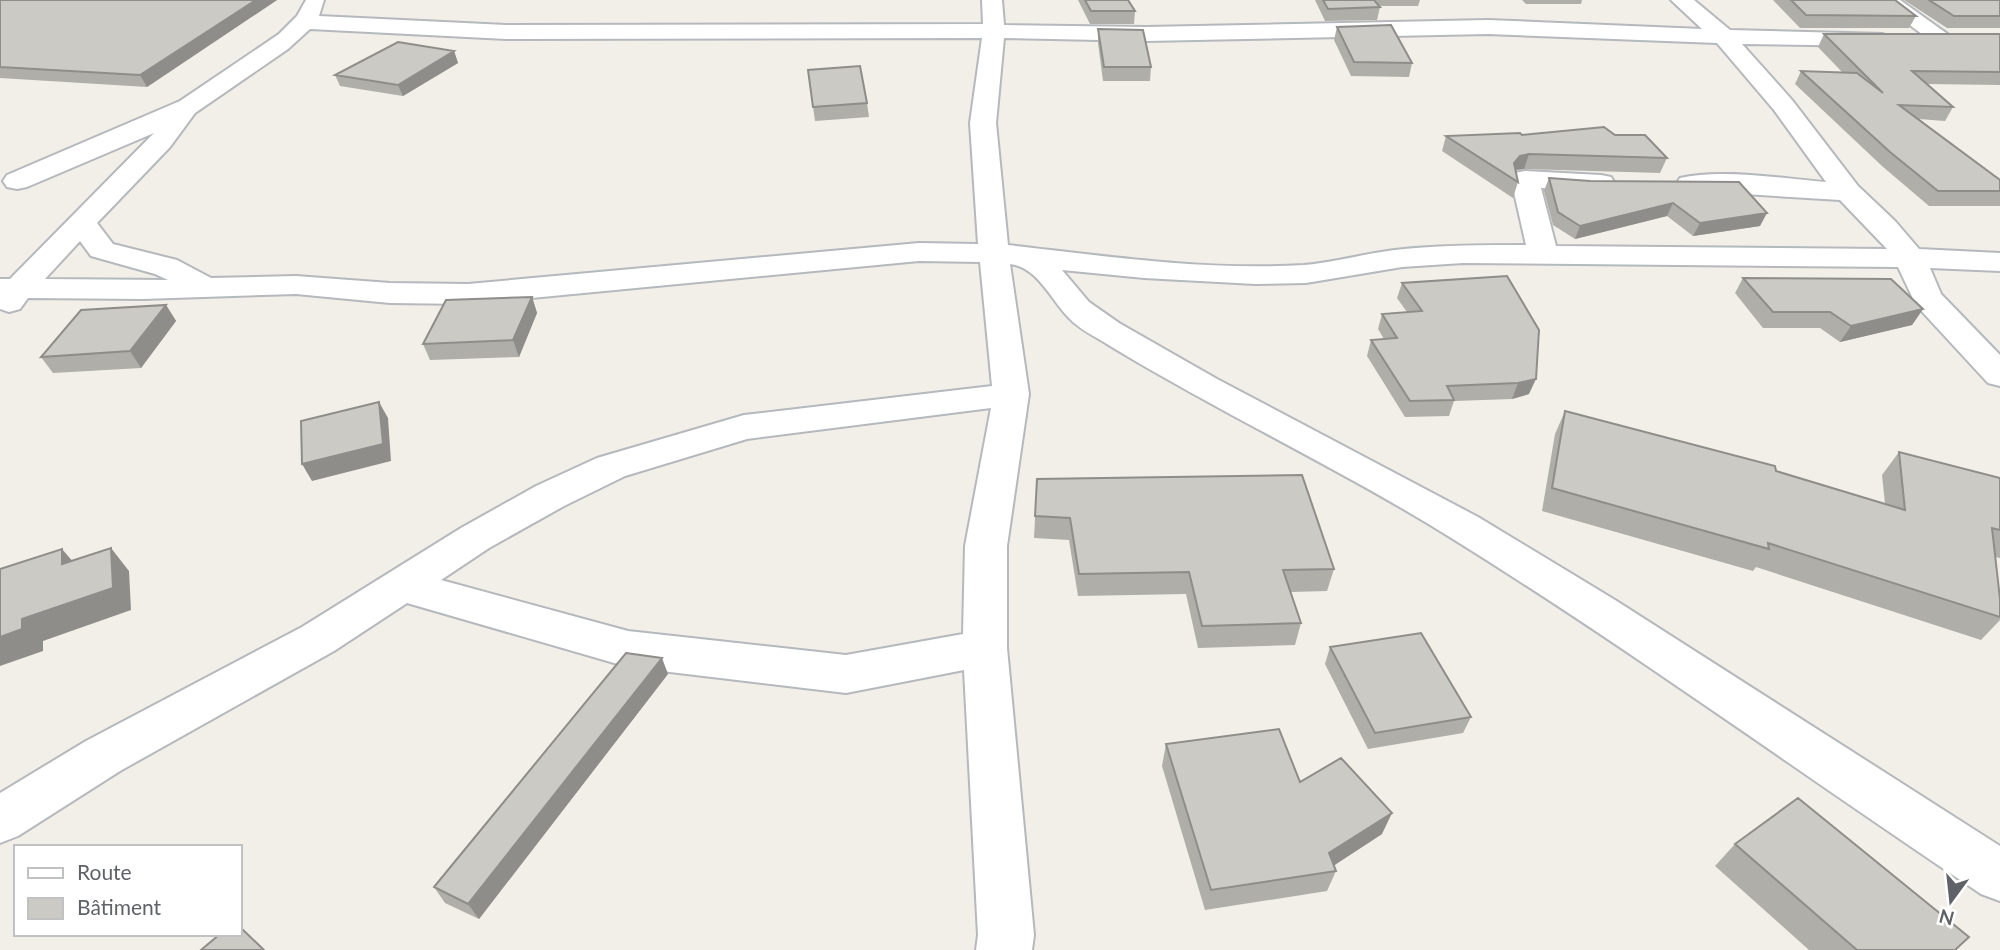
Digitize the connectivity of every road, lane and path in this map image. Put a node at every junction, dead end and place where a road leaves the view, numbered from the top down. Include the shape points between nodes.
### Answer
1 (316, 0) edge
2 (1681, 0) edge
3 (1886, 0) edge
4 (993, 16) edge
5 (304, 22) junction
6 (1724, 37) junction
7 (1966, 37) edge
8 (1942, 38) junction
9 (187, 107) junction
10 (17, 181) dead end
11 (1625, 183) edge
12 (1666, 183) edge
13 (1848, 192) junction
14 (82, 222) junction
15 (1538, 254) junction
16 (1010, 255) junction
17 (1910, 258) junction
18 (2000, 262) edge
19 (9, 289) edge
20 (211, 289) junction
21 (0, 315) edge
22 (2000, 375) edge
23 (1011, 394) junction
24 (399, 585) junction
25 (985, 648) junction
26 (0, 820) edge
27 (2000, 876) edge
28 (1004, 950) edge

1 - 5 street
2 - 6 street
3 - 8 street
4 - 5 street via 506,32
4 - 6 street via 1146,34 1488,27
4 - 16 street via 983,123 986,198
5 - 9 street via 283,43
6 - 8 street
6 - 13 street via 1783,105
7 - 8 street
9 - 10 street
9 - 14 street via 161,141
11 - 15 street via 1525,179 1542,242
12 - 13 street
13 - 17 street
14 - 19 street
14 - 20 street via 102,250 166,267
15 - 16 street via 1402,258 1306,274 1268,275 1144,269
15 - 17 street
16 - 20 street via 919,252 468,294 296,285
16 - 23 street
16 - 27 street via 1053,277 1085,315 1110,332 1463,527 1612,619
17 - 18 street
17 - 22 street via 1927,299
19 - 20 street
19 - 21 street
23 - 24 street via 744,427 671,447 611,467 550,496
23 - 25 street via 986,546
24 - 25 street via 628,649 846,674
24 - 26 street via 318,639 103,756
25 - 28 street

